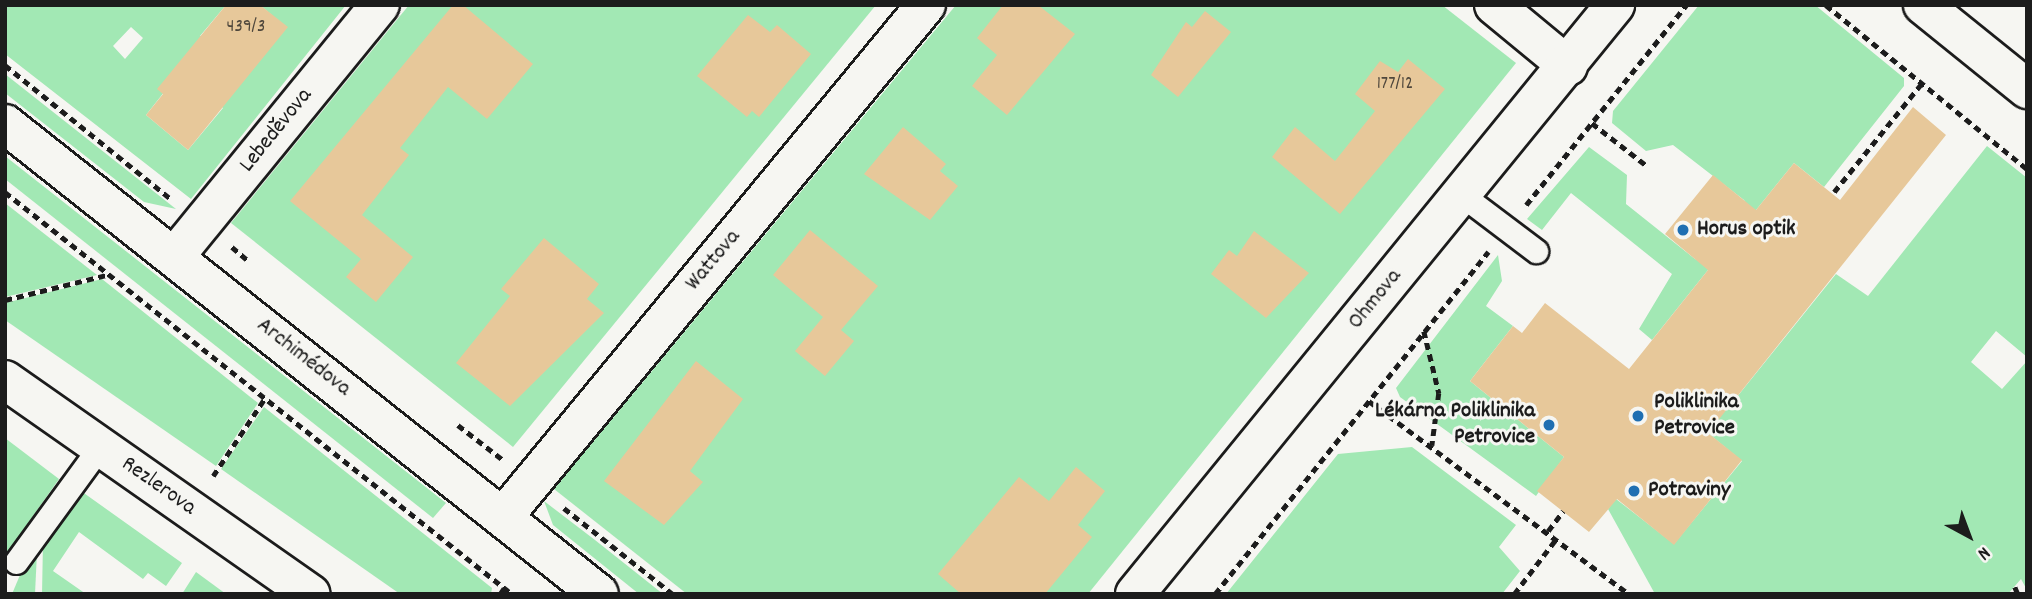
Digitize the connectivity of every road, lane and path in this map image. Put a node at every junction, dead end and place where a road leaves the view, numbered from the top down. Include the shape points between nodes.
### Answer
1 (380, 5) edge
2 (926, 5) edge
3 (1494, 5) edge
4 (1615, 5) edge
5 (1686, 5) edge
6 (1826, 5) edge
7 (1923, 5) edge
8 (5, 65) edge
9 (1568, 66) junction
10 (1922, 83) junction
11 (2027, 89) edge
12 (1592, 123) junction
13 (5, 124) edge
14 (1647, 166) dead end
15 (2027, 169) edge
16 (5, 192) edge
17 (1835, 192) dead end
18 (1462, 195) junction
19 (202, 223) junction
20 (1507, 228) junction
21 (1536, 251) dead end
22 (175, 256) junction
23 (250, 262) dead end
24 (108, 275) junction
25 (5, 300) edge
26 (1424, 331) junction
27 (5, 380) edge
28 (265, 398) junction
29 (1368, 400) junction
30 (1432, 446) junction
31 (100, 447) junction
32 (190, 510) junction
33 (1563, 511) dead end
34 (503, 517) junction
35 (1548, 531) junction
36 (1557, 538) junction
37 (16, 562) dead end
38 (2015, 587) dead end
39 (504, 588) junction
40 (311, 594) edge
41 (500, 594) edge
42 (512, 594) edge
43 (599, 594) edge
44 (1135, 594) edge
45 (1216, 594) edge
46 (1514, 594) edge
47 (1629, 594) edge
48 (2018, 594) edge

1 - 19 street, Lebeděvova
2 - 34 street, Wattova
3 - 9 street
4 - 9 street, Ohmova
5 - 12 path
6 - 10 path
7 - 11 street
8 - 19 path
9 - 18 street, Ohmova
10 - 15 path
10 - 17 path
12 - 14 path
12 - 20 path
13 - 22 street, Archimédova
16 - 24 path
18 - 20 lane
18 - 44 street, Ohmova
19 - 22 street, Lebeděvova
19 - 23 path
20 - 21 lane
20 - 26 path
22 - 34 street, Archimédova
24 - 25 path
24 - 28 path
26 - 29 path
26 - 30 path via 1439,393
27 - 31 street, Rezlerova
28 - 32 path
28 - 39 path
29 - 30 path
29 - 45 path
30 - 35 path
31 - 32 street, Rezlerova
31 - 37 lane
32 - 40 street, Rezlerova
33 - 35 path
34 - 43 street, Archimédova
35 - 36 path
36 - 46 path
36 - 47 path
38 - 48 path
39 - 41 path
39 - 42 path

